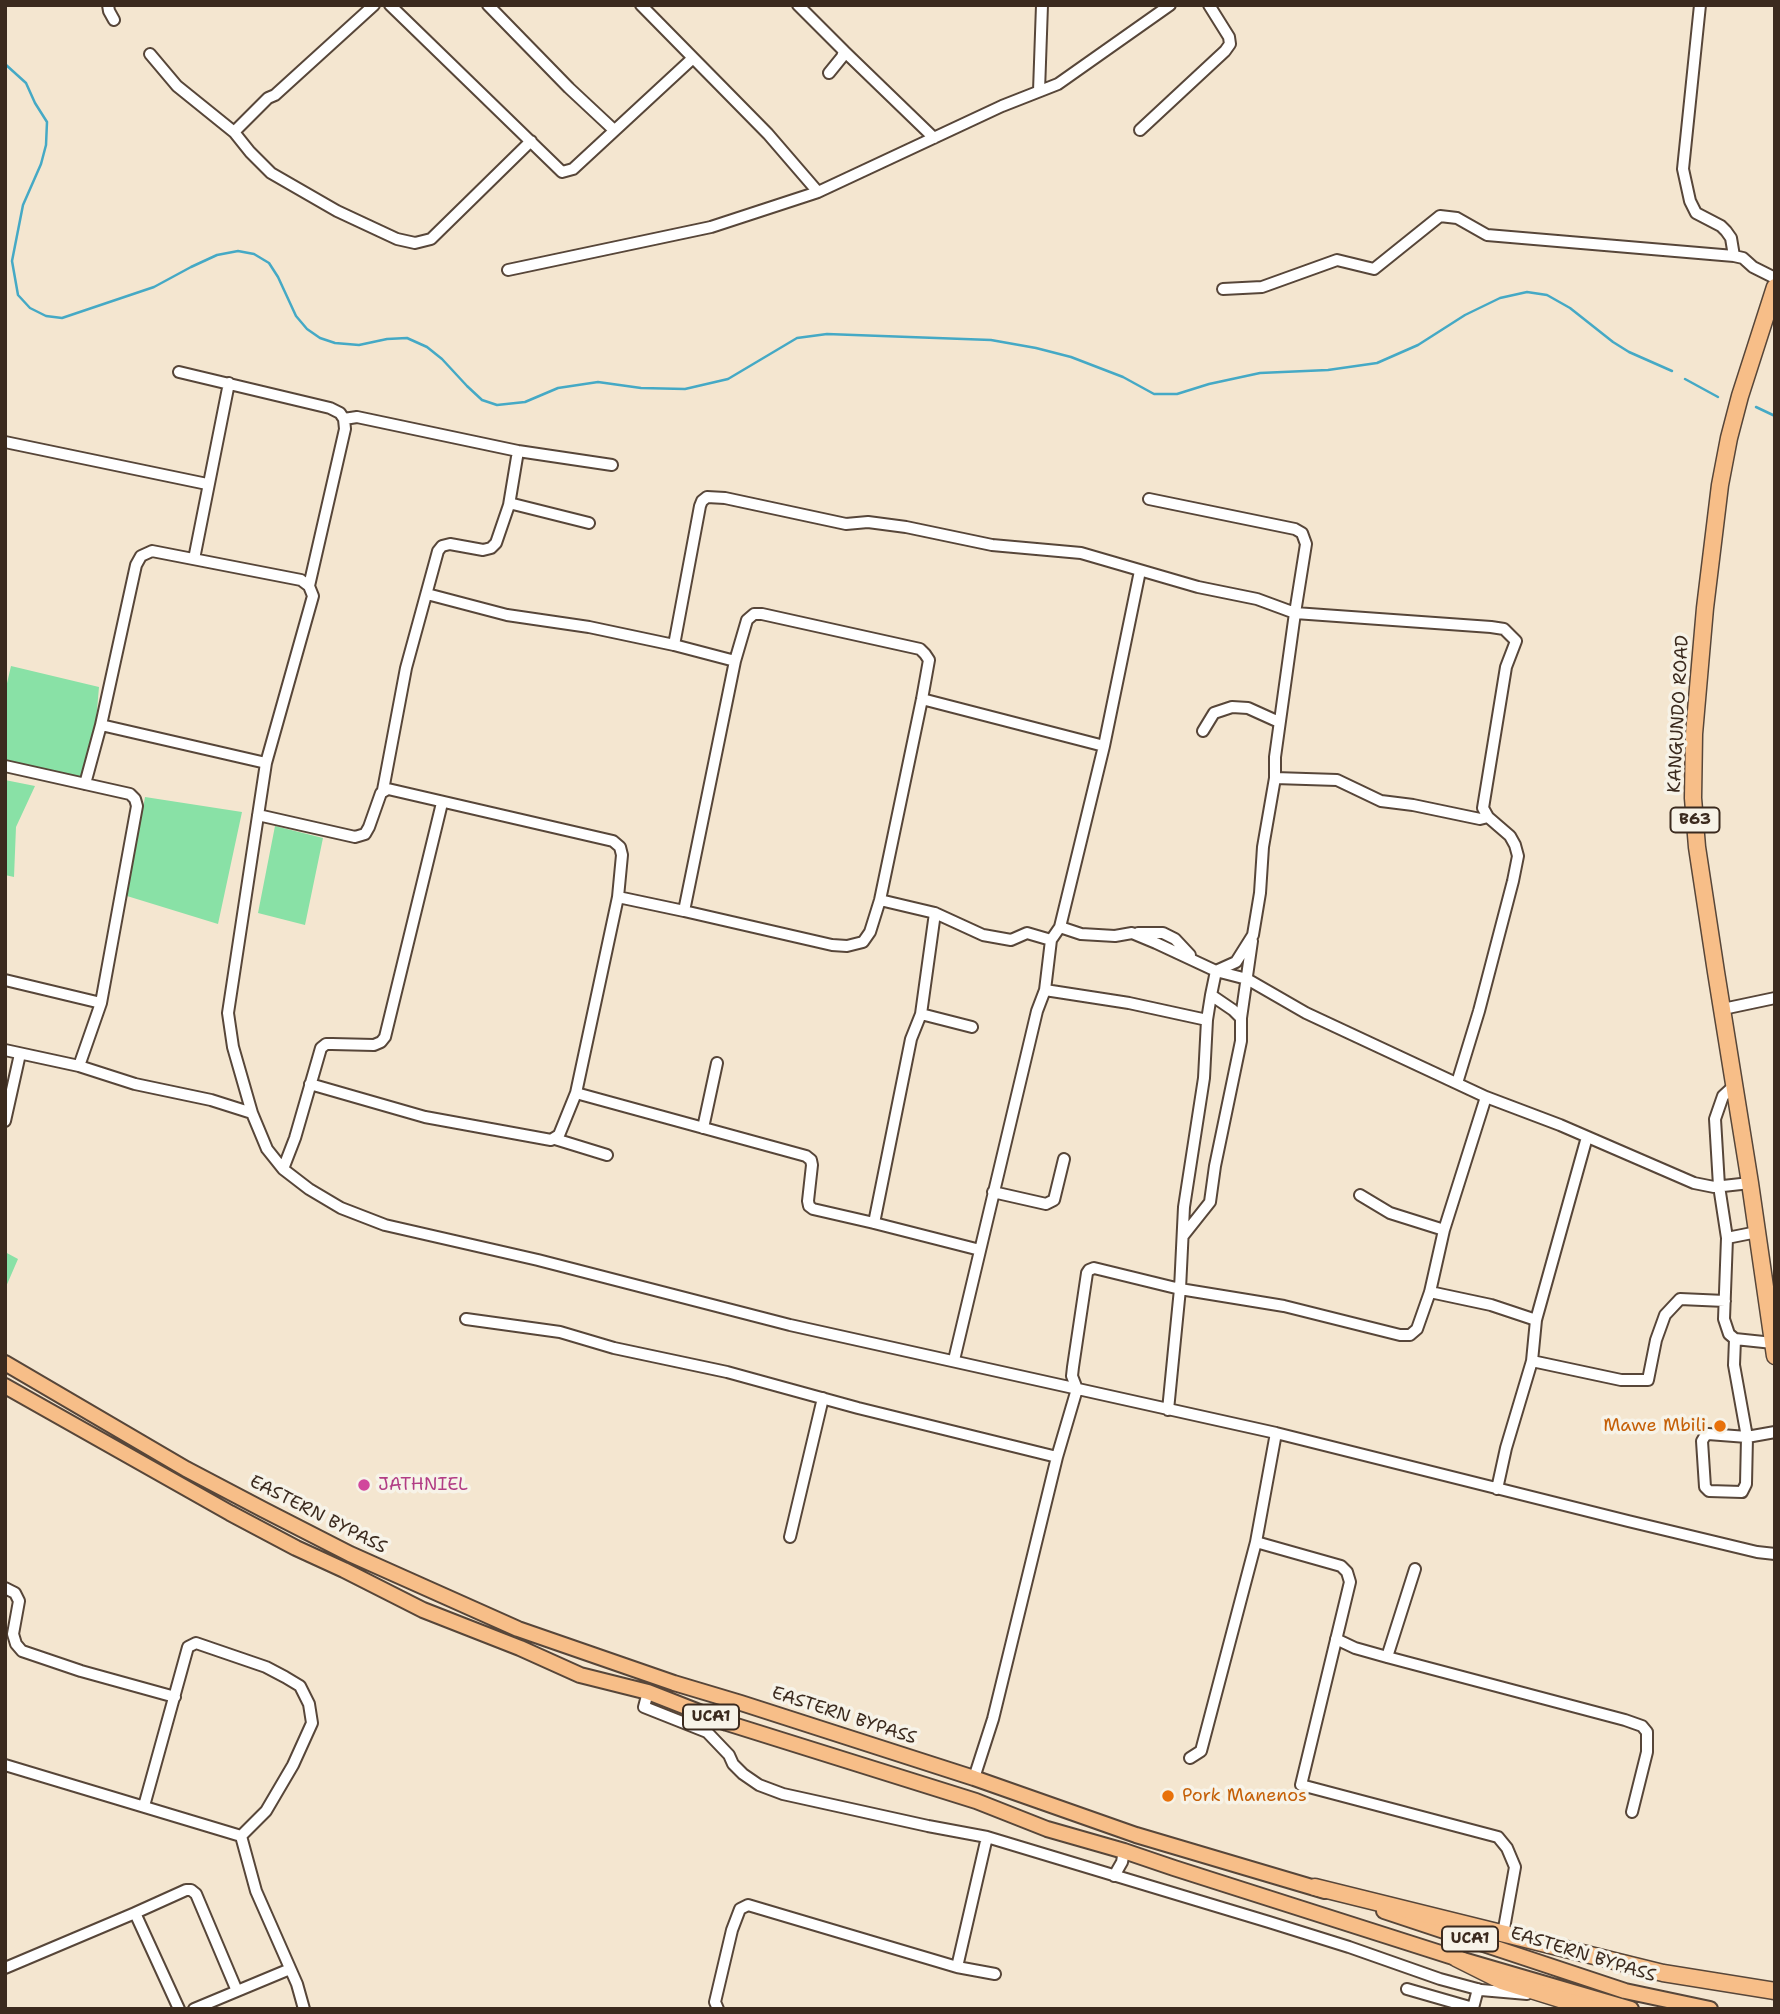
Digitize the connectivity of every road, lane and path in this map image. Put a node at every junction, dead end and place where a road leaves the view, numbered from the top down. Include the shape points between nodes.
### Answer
1 (108, 5) edge
2 (373, 5) edge
3 (390, 5) edge
4 (488, 5) edge
5 (798, 5) edge
6 (1170, 5) edge
7 (1209, 5) edge
8 (1700, 5) edge
9 (642, 6) edge
10 (1043, 6) edge
11 (114, 20) dead end
12 (844, 51) junction
13 (150, 54) dead end
14 (692, 58) junction
15 (829, 73) dead end
16 (1039, 91) junction
17 (614, 130) junction
18 (1140, 130) dead end
19 (234, 132) junction
20 (934, 138) junction
21 (531, 141) junction
22 (818, 192) junction
23 (1734, 256) junction
24 (508, 270) dead end
25 (1775, 278) edge
26 (1775, 286) edge
27 (1223, 289) dead end
28 (179, 372) dead end
29 (229, 383) junction
30 (344, 419) junction
31 (5, 442) edge
32 (518, 451) junction
33 (612, 465) dead end
34 (208, 484) junction
35 (1150, 499) dead end
36 (509, 505) junction
37 (589, 523) dead end
38 (194, 559) junction
39 (1140, 571) junction
40 (309, 586) junction
41 (427, 594) junction
42 (1295, 613) junction
43 (674, 645) junction
44 (735, 661) junction
45 (922, 699) junction
46 (1279, 722) junction
47 (101, 725) junction
48 (1203, 731) dead end
49 (1104, 746) junction
50 (266, 763) junction
51 (5, 766) edge
52 (1275, 778) junction
53 (85, 784) junction
54 (383, 790) junction
55 (442, 803) junction
56 (258, 815) junction
57 (1488, 817) junction
58 (618, 897) junction
59 (880, 900) junction
60 (684, 911) junction
61 (935, 913) junction
62 (1060, 927) junction
63 (1253, 935) junction
64 (1051, 940) junction
65 (1216, 971) junction
66 (1247, 979) junction
67 (5, 980) edge
68 (1045, 990) junction
69 (1211, 995) junction
70 (1775, 998) edge
71 (102, 1003) junction
72 (1723, 1009) junction
73 (920, 1014) junction
74 (1241, 1018) junction
75 (1207, 1020) junction
76 (972, 1027) dead end
77 (5, 1051) edge
78 (20, 1054) junction
79 (717, 1063) dead end
80 (79, 1066) junction
81 (1457, 1083) junction
82 (310, 1084) junction
83 (1735, 1085) junction
84 (576, 1093) junction
85 (1486, 1097) junction
86 (252, 1113) junction
87 (5, 1121) edge
88 (703, 1128) junction
89 (1587, 1137) junction
90 (555, 1139) junction
91 (607, 1155) dead end
92 (1064, 1159) dead end
93 (283, 1169) junction
94 (1750, 1183) junction
95 (1719, 1186) junction
96 (993, 1192) junction
97 (1360, 1195) dead end
98 (874, 1223) junction
99 (1444, 1230) junction
100 (1757, 1232) junction
101 (1183, 1236) junction
102 (1727, 1238) junction
103 (980, 1250) junction
104 (1180, 1289) junction
105 (1430, 1292) junction
106 (1725, 1301) junction
107 (466, 1319) dead end
108 (1536, 1320) junction
109 (1735, 1339) junction
110 (1774, 1349) edge
111 (954, 1360) junction
112 (1532, 1361) junction
113 (5, 1363) edge
114 (5, 1386) edge
115 (1077, 1390) junction
116 (823, 1398) junction
117 (1168, 1410) junction
118 (1775, 1432) edge
119 (1276, 1433) junction
120 (1747, 1437) junction
121 (1057, 1457) junction
122 (1497, 1489) junction
123 (790, 1537) dead end
124 (1256, 1542) junction
125 (1775, 1553) edge
126 (1415, 1569) dead end
127 (5, 1588) edge
128 (1336, 1639) junction
129 (1387, 1657) junction
130 (648, 1692) junction
131 (175, 1697) junction
132 (1189, 1758) dead end
133 (5, 1765) edge
134 (941, 1768) junction
135 (974, 1778) junction
136 (936, 1789) junction
137 (144, 1806) junction
138 (1632, 1812) dead end
139 (241, 1836) junction
140 (988, 1837) junction
141 (1124, 1850) junction
142 (1114, 1876) junction
143 (1315, 1887) junction
144 (135, 1913) junction
145 (1503, 1934) junction
146 (1455, 1958) junction
147 (957, 1967) junction
148 (5, 1968) edge
149 (290, 1969) junction
150 (995, 1974) dead end
151 (1407, 1989) dead end
152 (1478, 1989) junction
153 (237, 1991) junction
154 (1775, 1991) edge
155 (1544, 1994) junction
156 (1599, 2005) edge
157 (179, 2009) edge
158 (194, 2009) edge
159 (304, 2009) edge
160 (718, 2009) edge
161 (1630, 2009) edge
162 (1710, 2009) edge

1 - 11 street
2 - 19 street
3 - 21 street
4 - 17 street
5 - 12 street
6 - 16 street via 1058,84
7 - 18 street via 1230,44
8 - 23 street via 1683,169 1693,208 1726,231
9 - 14 street
10 - 16 street
12 - 15 street
12 - 20 street
13 - 19 street via 177,86
14 - 17 street
14 - 22 street
16 - 20 street
17 - 21 street via 573,169 562,172
19 - 21 street via 271,173 337,211 415,243 430,239
20 - 22 street
22 - 24 street via 711,227
23 - 25 street
23 - 27 street via 1487,234 1457,218 1440,216 1374,269 1337,260 1262,287
26 - 72 highway, KANGUNDO ROAD / B63 via 1740,396 1720,485 1694,734 1697,847
28 - 29 street
29 - 30 street via 330,408
29 - 34 street
30 - 32 street via 357,417
30 - 40 street
31 - 34 street
32 - 33 street
32 - 36 street
34 - 38 street
35 - 42 street via 1302,533 1305,558
36 - 37 street
36 - 41 street via 491,548 442,546
38 - 40 street via 300,580
38 - 47 street via 152,551 141,556
39 - 42 street via 1257,599
39 - 43 street via 1081,553 992,545 868,522 846,524 706,497 700,506
39 - 49 street
40 - 50 street via 313,596
41 - 43 street via 507,615
41 - 54 street via 406,668
42 - 46 street
42 - 57 street via 1491,627 1504,629 1516,641 1506,667 1483,808
43 - 44 street
44 - 45 street via 747,620 762,614 920,649 929,660
44 - 60 street
45 - 49 street
45 - 59 street
46 - 48 street via 1248,708 1232,708 1214,713
46 - 52 street
47 - 50 street
47 - 53 street
49 - 62 street
50 - 56 street
51 - 53 street
52 - 57 street via 1338,780 1381,801
52 - 63 street
53 - 71 street via 130,794 137,806
54 - 55 street
54 - 56 street via 365,834 355,837
55 - 58 street via 613,841 622,855
55 - 82 street via 385,1037 374,1045 326,1044
56 - 86 street via 229,1013 233,1047
57 - 81 street via 1510,836 1518,856
58 - 60 street
58 - 84 street
59 - 60 street via 863,942 847,946
59 - 61 street
61 - 64 street via 983,935 1011,940 1027,933
61 - 73 street
62 - 64 street
62 - 65 street via 1081,934 1132,933
63 - 65 street via 1236,962
63 - 66 street
64 - 68 street
65 - 66 street
65 - 69 street
66 - 74 street
66 - 81 street via 1306,1013
67 - 71 street
68 - 75 street
68 - 96 street
69 - 74 street
69 - 75 street
70 - 72 street
71 - 80 street
72 - 83 highway, KANGUNDO ROAD / B63
73 - 76 street
73 - 98 street
74 - 101 street via 1238,1063 1210,1202
75 - 101 street
77 - 78 street
78 - 80 street
78 - 87 street
79 - 88 street
80 - 86 street
81 - 85 street
82 - 90 street via 425,1117
82 - 93 street
83 - 94 highway, KANGUNDO ROAD / B63
83 - 95 street via 1723,1096 1715,1119
84 - 88 street
84 - 90 street
85 - 89 street
85 - 99 street
86 - 93 street via 267,1149
88 - 98 street via 806,1156 812,1165 809,1206
89 - 95 street via 1694,1182
89 - 108 street
90 - 91 street
92 - 96 street via 1054,1200 1046,1204
93 - 111 street via 341,1208 385,1225 790,1325
94 - 95 street
94 - 100 highway, KANGUNDO ROAD / B63
95 - 102 street
96 - 103 street
97 - 99 street via 1390,1213
98 - 103 street
99 - 105 street
100 - 102 street
100 - 110 highway, KANGUNDO ROAD / B63
101 - 104 street
102 - 106 street
103 - 111 street
104 - 105 street via 1284,1306 1400,1335 1410,1335 1416,1329
104 - 115 street via 1089,1270 1072,1376
104 - 117 street
105 - 108 street
106 - 109 street via 1724,1319
106 - 112 street via 1680,1299 1665,1315 1647,1380 1621,1380
107 - 116 street via 560,1332
108 - 112 street
109 - 110 street
109 - 120 street via 1734,1365
111 - 115 street
112 - 122 street
113 - 134 main road, EASTERN BYPASS / UCA1 via 186,1469 349,1553 518,1629
114 - 130 main road, EASTERN BYPASS / UCA1 via 230,1513 423,1610 580,1675
115 - 117 street
115 - 121 street
116 - 121 street
116 - 123 street
117 - 119 street
118 - 120 street
119 - 122 street
119 - 124 street
120 - 120 street via 1705,1436 1705,1487 1709,1491 1745,1489
121 - 135 street via 993,1719
122 - 125 street
124 - 128 street via 1340,1566 1347,1573 1350,1582
124 - 132 street via 1200,1751
126 - 129 street
127 - 131 street via 15,1592 19,1601 13,1634 22,1651
128 - 129 street
128 - 145 street via 1301,1785 1498,1837 1515,1867
129 - 138 street via 1642,1726 1647,1732 1647,1752
130 - 136 main road, EASTERN BYPASS / UCA1 via 727,1723
130 - 140 street via 644,1707 707,1732 733,1764 759,1785
131 - 137 street
131 - 139 street via 188,1647 196,1643 275,1672 300,1686 309,1704 312,1723 293,1765 266,1811
133 - 137 street
134 - 135 main road, EASTERN BYPASS / UCA1
134 - 136 main road
135 - 143 main road, EASTERN BYPASS / UCA1 via 1136,1835
136 - 141 main road, EASTERN BYPASS / UCA1 via 1047,1829
137 - 139 street
139 - 149 street via 256,1891
140 - 142 street
140 - 147 street
141 - 142 street
141 - 146 main road, EASTERN BYPASS / UCA1
142 - 152 street
143 - 145 highway
143 - 162 main road, EASTERN BYPASS / UCA1 via 1625,1991
144 - 148 street
144 - 153 street via 191,1890
144 - 157 street
145 - 154 highway via 1663,1973
146 - 155 highway via 1502,1981
146 - 156 main road, EASTERN BYPASS / UCA1
147 - 150 street
147 - 160 street via 748,1905 740,1909 732,1930 715,2002
149 - 153 street
149 - 159 street
151 - 152 street via 1473,2008
152 - 155 street
153 - 158 street
155 - 156 highway
156 - 161 main road, EASTERN BYPASS / UCA1

